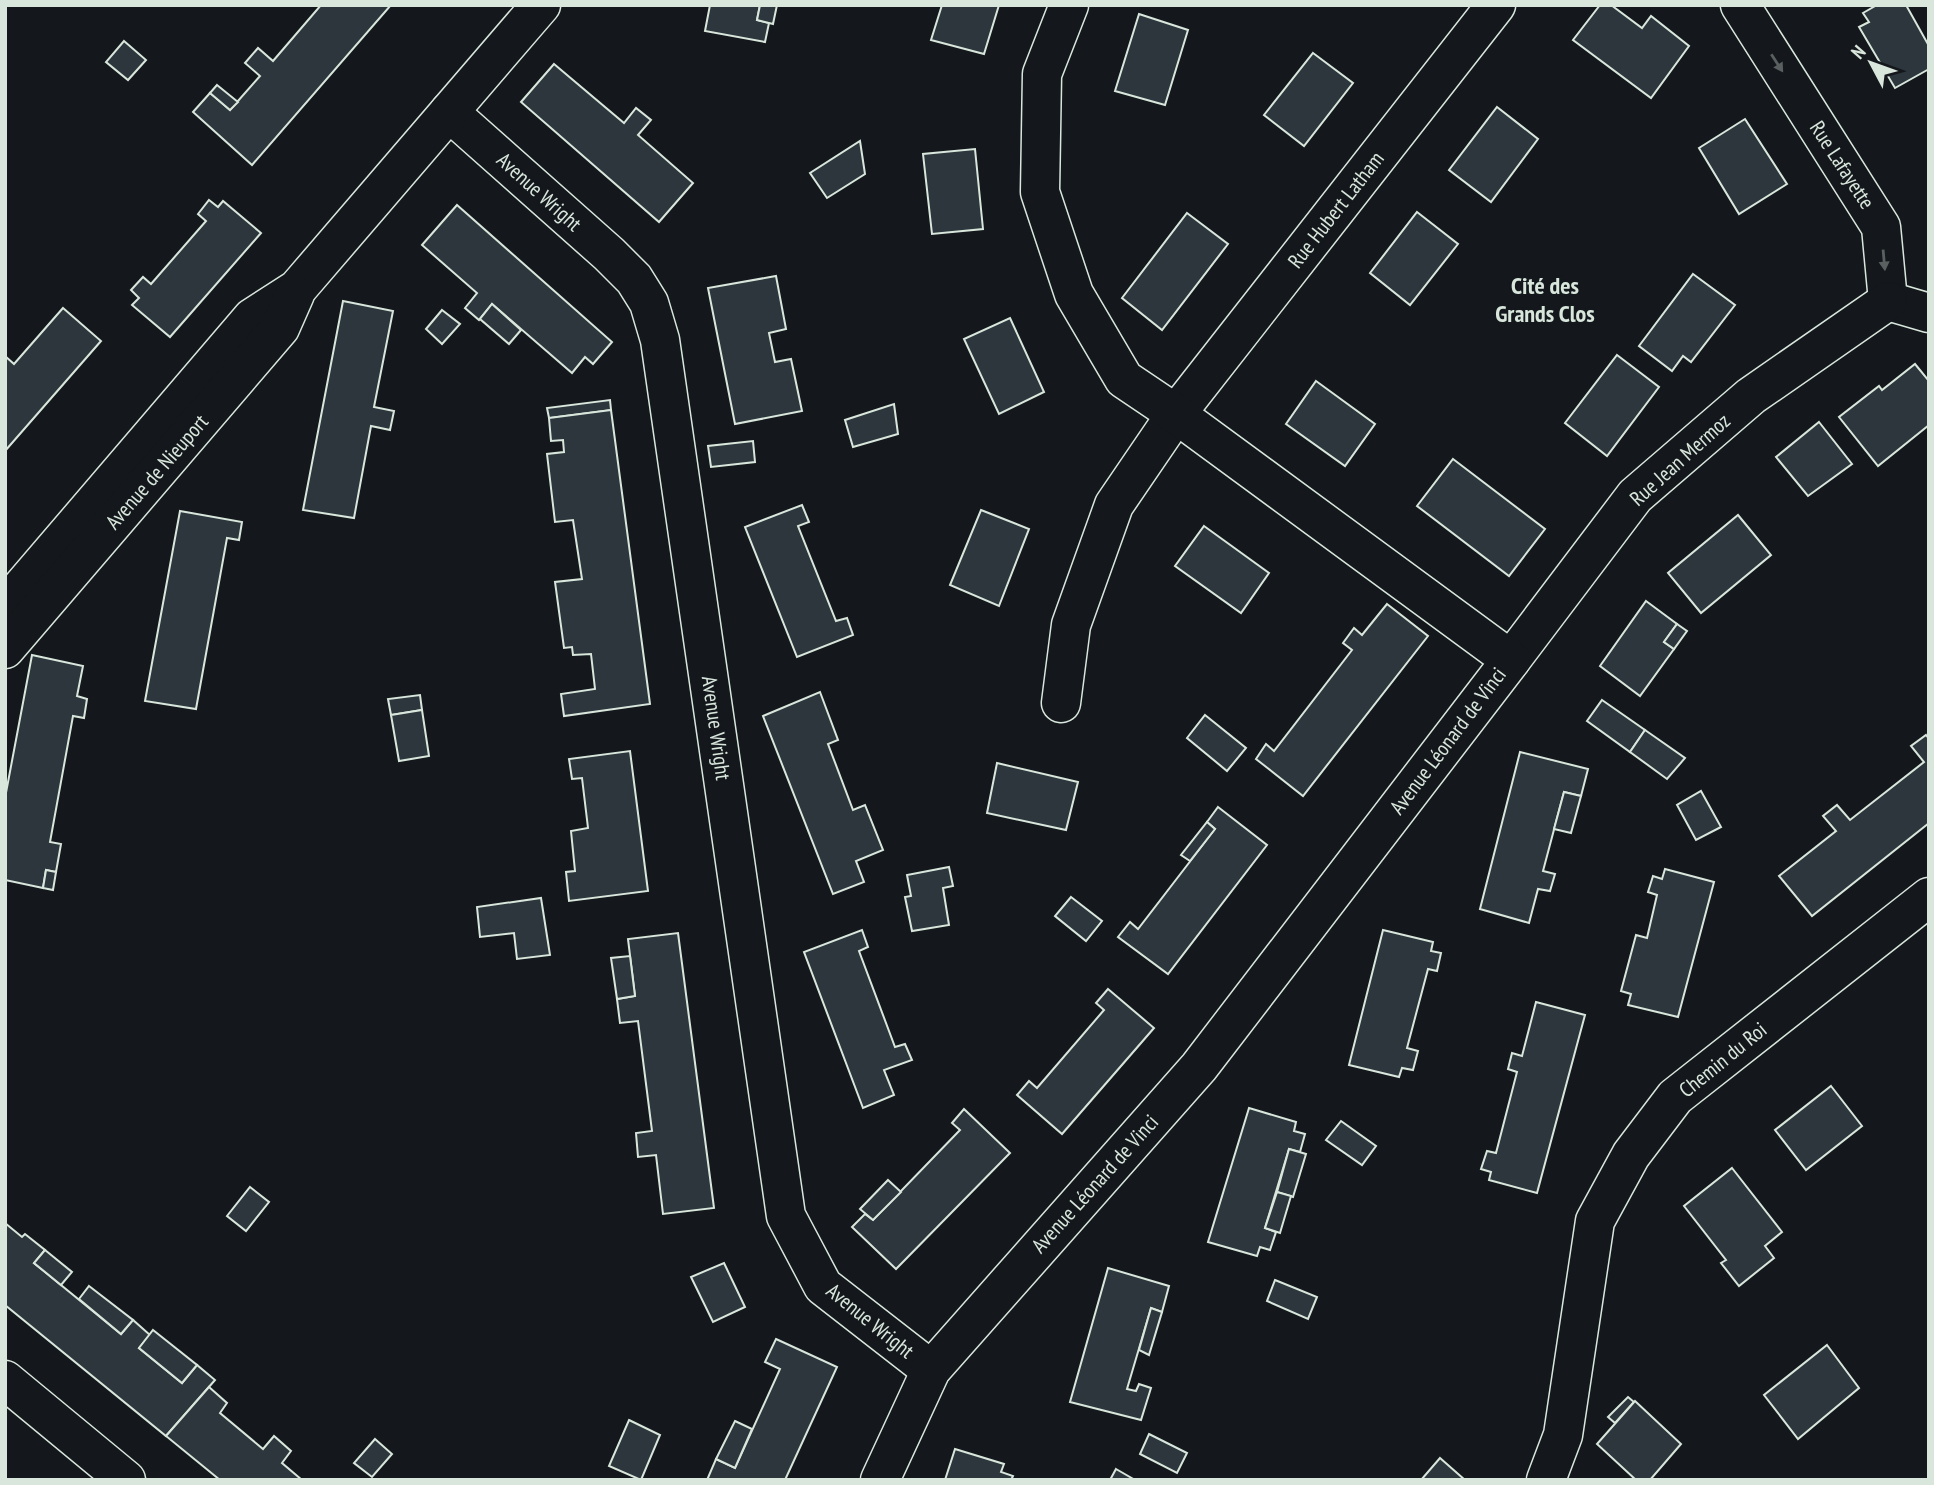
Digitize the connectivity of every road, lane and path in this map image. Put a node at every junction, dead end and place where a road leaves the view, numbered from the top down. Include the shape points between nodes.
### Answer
1 (541, 5) edge
2 (1069, 5) edge
3 (1496, 5) edge
4 (1740, 5) edge
5 (449, 112) junction
6 (297, 289) junction
7 (1888, 300) junction
8 (1929, 313) edge
9 (1176, 414) junction
10 (5, 607) edge
11 (5, 649) edge
12 (1511, 660) junction
13 (1061, 703) dead end
14 (1929, 897) edge
15 (931, 1370) junction
16 (5, 1380) edge
17 (126, 1480) edge
18 (880, 1480) edge
19 (1546, 1480) edge

1 - 5 street, Avenue de Nieuport
2 - 9 street, Avenue Léonard de Vinci via 1042,74 1040,192 1074,293 1124,379
3 - 9 street, Rue Hubert Latham
4 -> 7 street, Rue Lafayette via 1881,227
5 - 6 street, Avenue de Nieuport
5 - 15 street, Avenue Wright via 609,254 634,279 649,303 660,340 786,1216 823,1286
6 - 10 street, Avenue de Nieuport via 252,318
6 - 11 street, Avenue de Nieuport via 280,328
7 - 8 street
7 - 12 street, Rue Jean Mermoz via 1751,396 1635,496
9 - 12 street, Avenue Léonard de Vinci
9 - 13 street, Rue Hubert Latham via 1114,505 1071,625
12 - 15 street, Avenue Léonard de Vinci via 1199,1067
14 - 19 street, Chemin du Roi via 1675,1097 1631,1155 1595,1221 1563,1435
15 - 18 street, Avenue Léonard de Vinci
16 - 17 street

